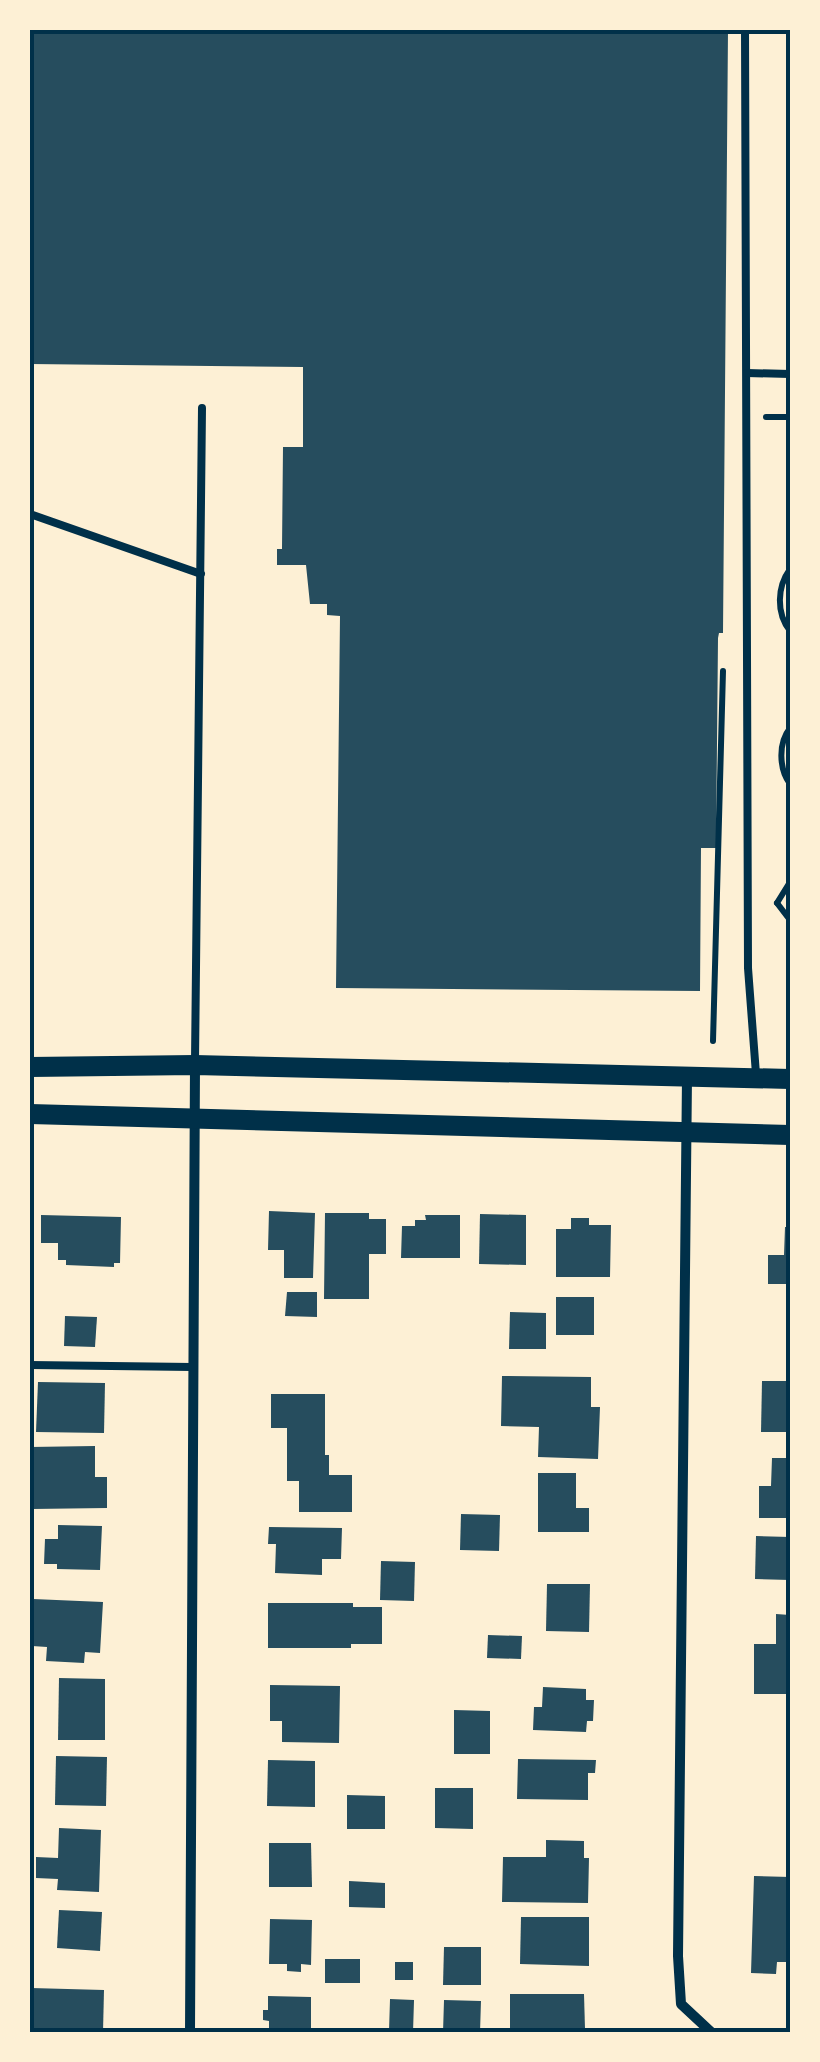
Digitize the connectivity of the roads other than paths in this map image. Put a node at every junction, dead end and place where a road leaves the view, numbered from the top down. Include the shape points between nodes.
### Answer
1 (745, 30) edge
2 (748, 374) junction
3 (790, 374) edge
4 (202, 408) dead end
5 (30, 514) edge
6 (201, 574) junction
7 (194, 1065) junction
8 (30, 1066) edge
9 (687, 1077) junction
10 (756, 1078) junction
11 (790, 1078) edge
12 (30, 1114) edge
13 (194, 1120) junction
14 (686, 1133) junction
15 (790, 1135) edge
16 (30, 1365) edge
17 (192, 1367) junction
18 (190, 2032) edge
19 (711, 2032) edge

1 - 2 lane
2 - 3 lane
2 - 10 lane via 748,968
4 - 6 lane
5 - 6 lane
6 - 7 lane
7 - 8 main road
7 - 9 main road
7 - 13 street
9 - 10 main road
9 - 14 street
10 - 11 main road
12 - 13 main road
13 - 14 main road
13 - 17 street
14 - 15 main road
14 - 19 street via 678,1956 681,2004
16 - 17 lane
17 - 18 street

